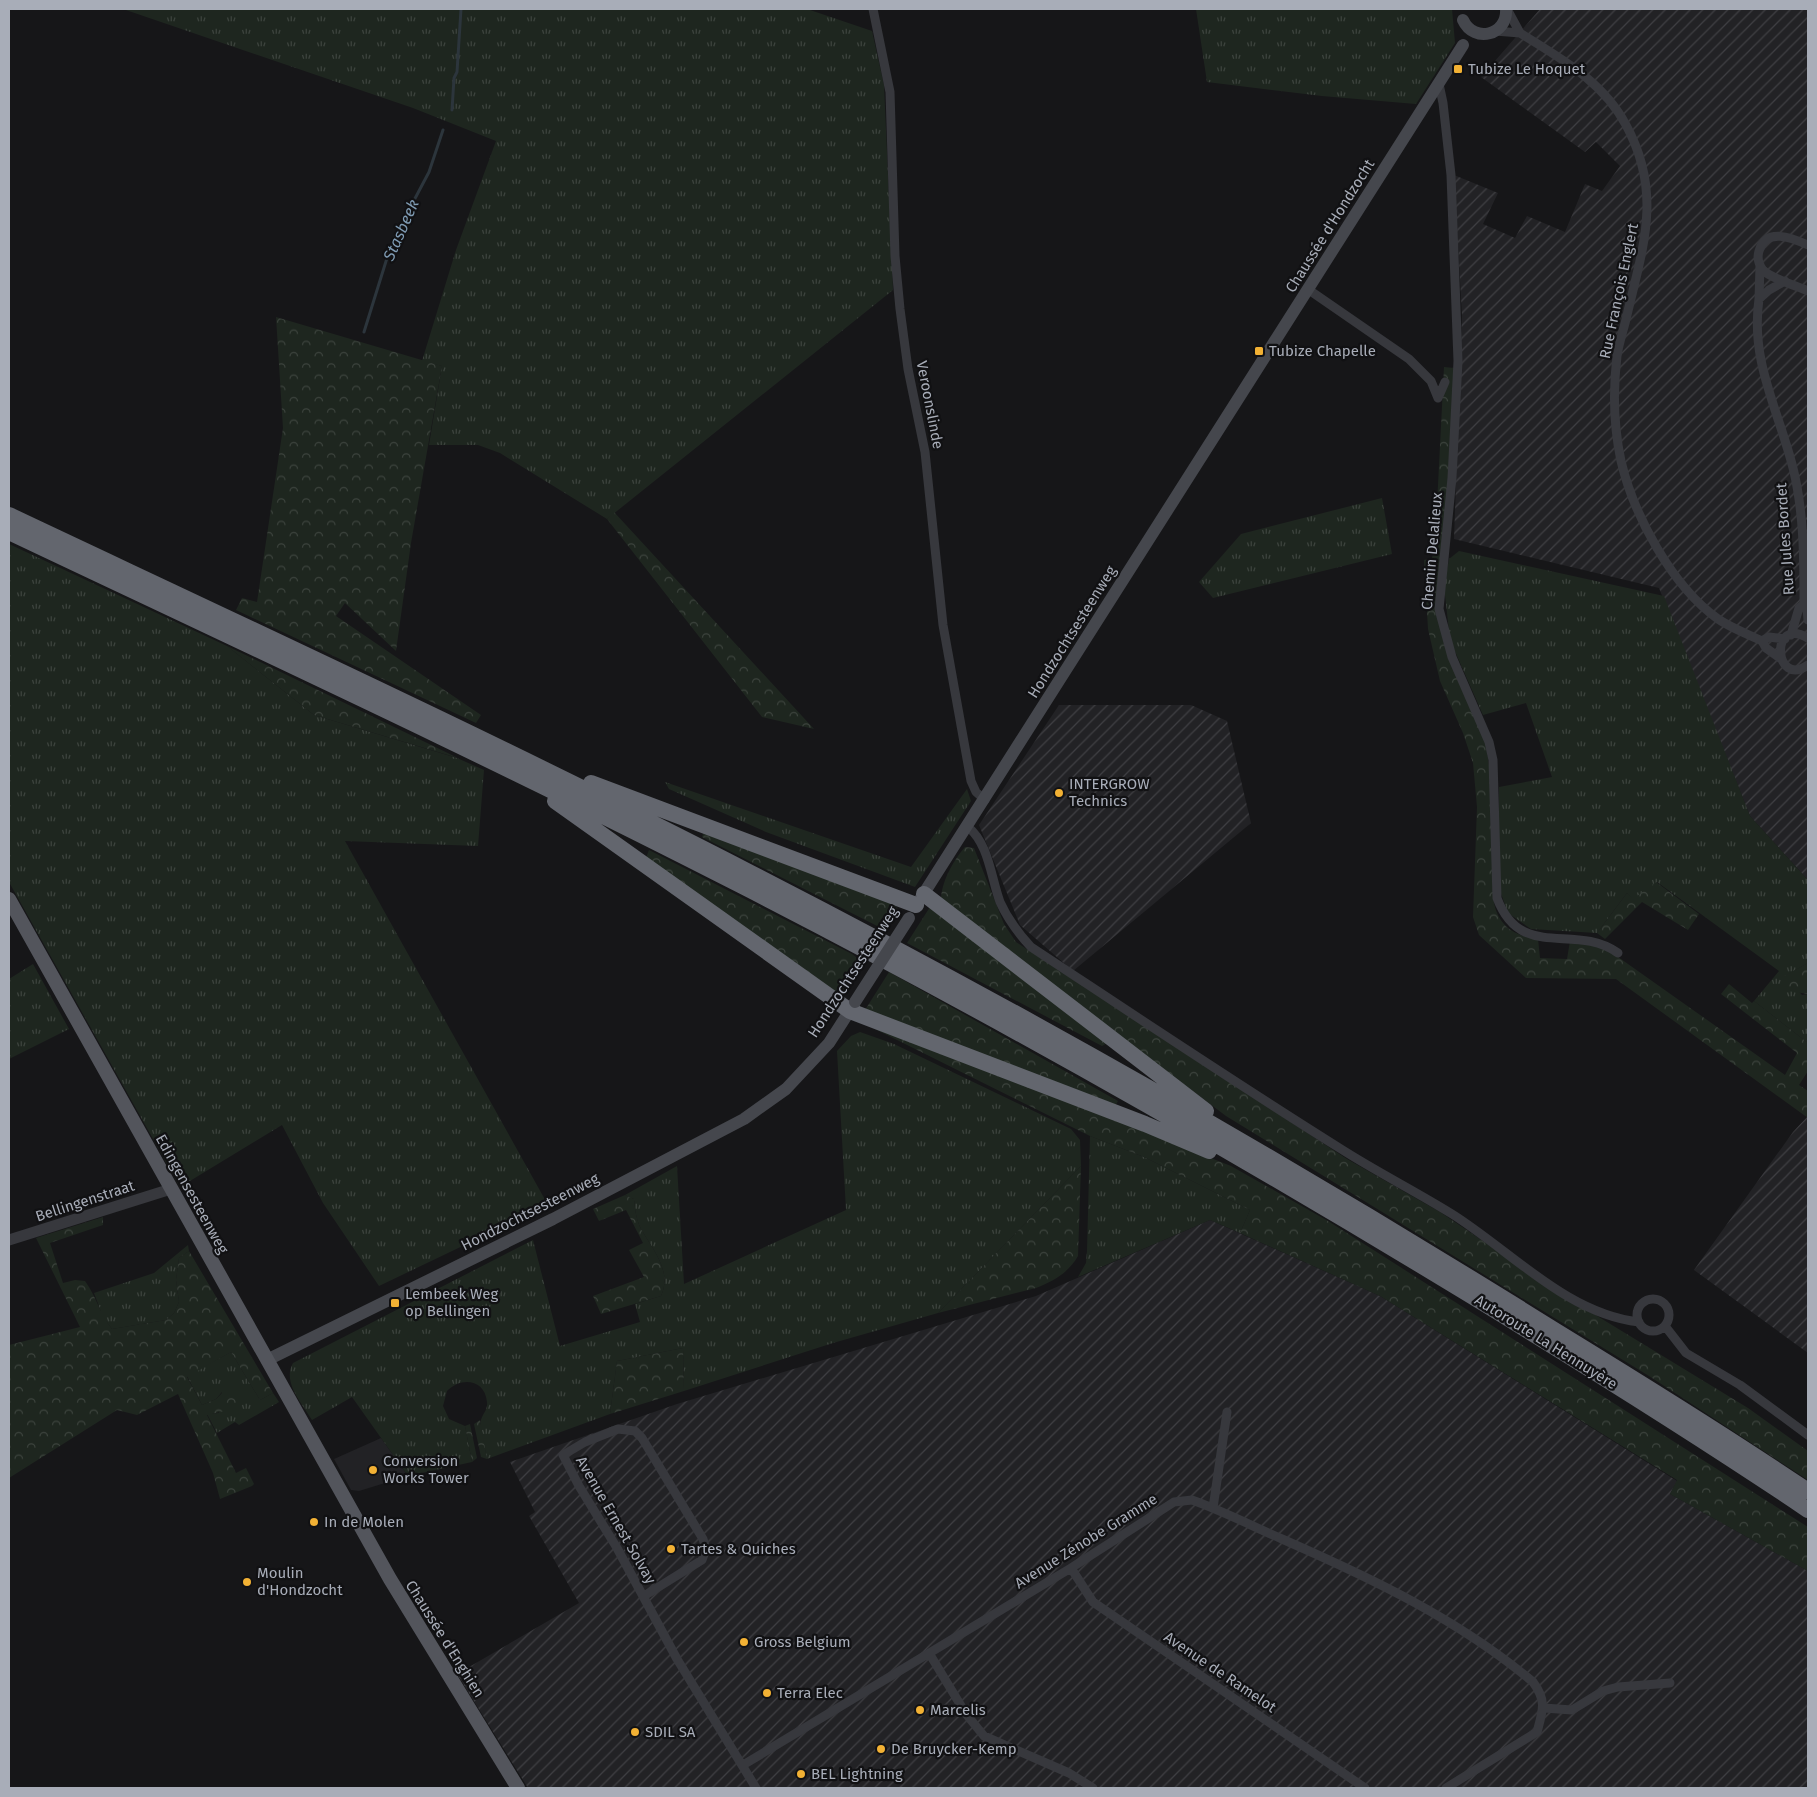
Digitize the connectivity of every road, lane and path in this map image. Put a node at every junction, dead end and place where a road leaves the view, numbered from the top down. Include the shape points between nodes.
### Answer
1 (873, 9) edge
2 (1506, 9) edge
3 (1462, 14) edge
4 (1490, 33) junction
5 (1520, 33) junction
6 (1463, 45) junction
7 (1439, 84) junction
8 (1808, 245) edge
9 (1760, 265) junction
10 (1785, 281) junction
11 (1309, 290) junction
12 (1808, 291) edge
13 (1759, 298) junction
14 (1445, 382) dead end
15 (1222, 424) joint
16 (9, 515) edge
17 (9, 532) edge
18 (1804, 604) junction
19 (1808, 620) edge
20 (1788, 637) junction
21 (1808, 638) edge
22 (1762, 641) junction
23 (1780, 658) junction
24 (1808, 665) edge
25 (528, 778) junction
26 (564, 779) junction
27 (985, 800) junction
28 (968, 827) junction
29 (9, 899) edge
30 (916, 906) junction
31 (1618, 953) dead end
32 (853, 1006) junction
33 (1297, 1173) junction
34 (171, 1189) junction
35 (1301, 1193) junction
36 (9, 1240) edge
37 (1639, 1322) junction
38 (1665, 1326) junction
39 (267, 1360) junction
40 (1227, 1412) dead end
41 (1808, 1435) edge
42 (1808, 1491) edge
43 (348, 1505) joint
44 (1213, 1508) junction
45 (1808, 1510) edge
46 (1071, 1568) junction
47 (644, 1596) junction
48 (928, 1653) junction
49 (1670, 1683) dead end
50 (1544, 1708) junction
51 (743, 1765) junction
52 (518, 1788) edge
53 (756, 1788) edge
54 (1093, 1788) edge
55 (1365, 1788) edge
56 (1446, 1788) edge

1 - 27 street, Veroonslinde via 890,92 895,256 900,309 925,452 943,625 971,782
2 - 4 main road via 1505,21
2 - 5 street
3 - 4 main road via 1471,30
3 - 6 main road
4 - 5 street
4 - 6 main road
5 - 22 street, Rue François Englert via 1580,71 1609,99 1626,125 1643,169 1648,220 1617,355 1615,412 1621,461 1639,513 1674,573 1698,603 1719,620
6 - 7 main road, Chaussée d'Hondzocht
7 - 11 main road, Chaussée d'Hondzocht
7 - 31 street, Chemin Delalieux via 1451,175 1458,352 1452,478 1439,609 1452,657 1490,742 1497,898 1503,915 1514,927 1529,935 1595,941
8 - 9 street, Rue Jules Bordet via 1781,236 1769,238 1760,249
9 - 10 street via 1766,273
9 - 13 street, Rue Jules Bordet
10 - 12 street
10 - 13 street
11 - 14 street via 1408,359 1431,381 1438,398
11 - 15 main road, Chaussée d'Hondzocht
13 - 18 street, Rue Jules Bordet via 1756,334 1760,363 1788,450 1799,502
15 - 27 main road, Hondzochtsesteenweg
16 - 26 highway
17 - 25 highway
18 - 19 street, Rue Jules Bordet
18 - 20 street via 1799,608
20 - 21 street via 1801,634
20 - 22 street via 1769,637
20 - 23 street via 1779,648
22 - 23 street
23 - 24 street via 1794,670
25 - 32 highway via 559,804
25 - 35 highway, Autoroute La Hennuyère via 909,974
26 - 30 highway via 597,784
26 - 33 highway via 922,963
27 - 28 main road, Hondzochtsesteenweg
28 - 30 main road, Hondzochtsesteenweg
28 - 37 street via 982,847 1014,930 1031,947 1295,1120 1453,1215 1560,1291 1597,1312
29 - 34 main road, Edingensesteenweg
30 - 32 main road, Hondzochtsesteenweg, bridge
30 - 33 highway
32 - 35 highway via 1145,1124 1220,1156 1272,1184
32 - 39 main road, Hondzochtsesteenweg via 829,1043 786,1089 744,1119 552,1219
33 - 42 highway, Autoroute La Hennuyère
34 - 36 street, Bellingenstraat
34 - 39 main road, Edingensesteenweg
35 - 45 highway, Autoroute La Hennuyère via 1584,1365
37 - 38 street via 1653,1331
37 - 38 street via 1637,1312 1642,1304 1656,1299 1667,1307 1669,1317
38 - 41 street via 1686,1353 1747,1390
39 - 43 main road, Edingensesteenweg
40 - 44 street
43 - 52 main road, Chaussée d'Enghien
44 - 46 street, Avenue Zénobe Gramme via 1192,1500 1174,1502
44 - 50 street, Avenue Zénobe Gramme via 1379,1583 1461,1628 1533,1682 1540,1692
46 - 48 street, Avenue Zénobe Gramme
46 - 55 street, Avenue de Ramelot via 1093,1602
47 - 47 street, Avenue Ernest Solvay via 702,1560 706,1549 642,1438 635,1431 618,1429 584,1442 563,1456
47 - 51 street, Avenue Ernest Solvay via 677,1659
48 - 51 street, Avenue Zénobe Gramme
48 - 54 street via 966,1714 984,1736 1069,1773
49 - 50 street via 1602,1691 1572,1710
50 - 56 street via 1537,1732
51 - 53 street, Avenue Ernest Solvay

